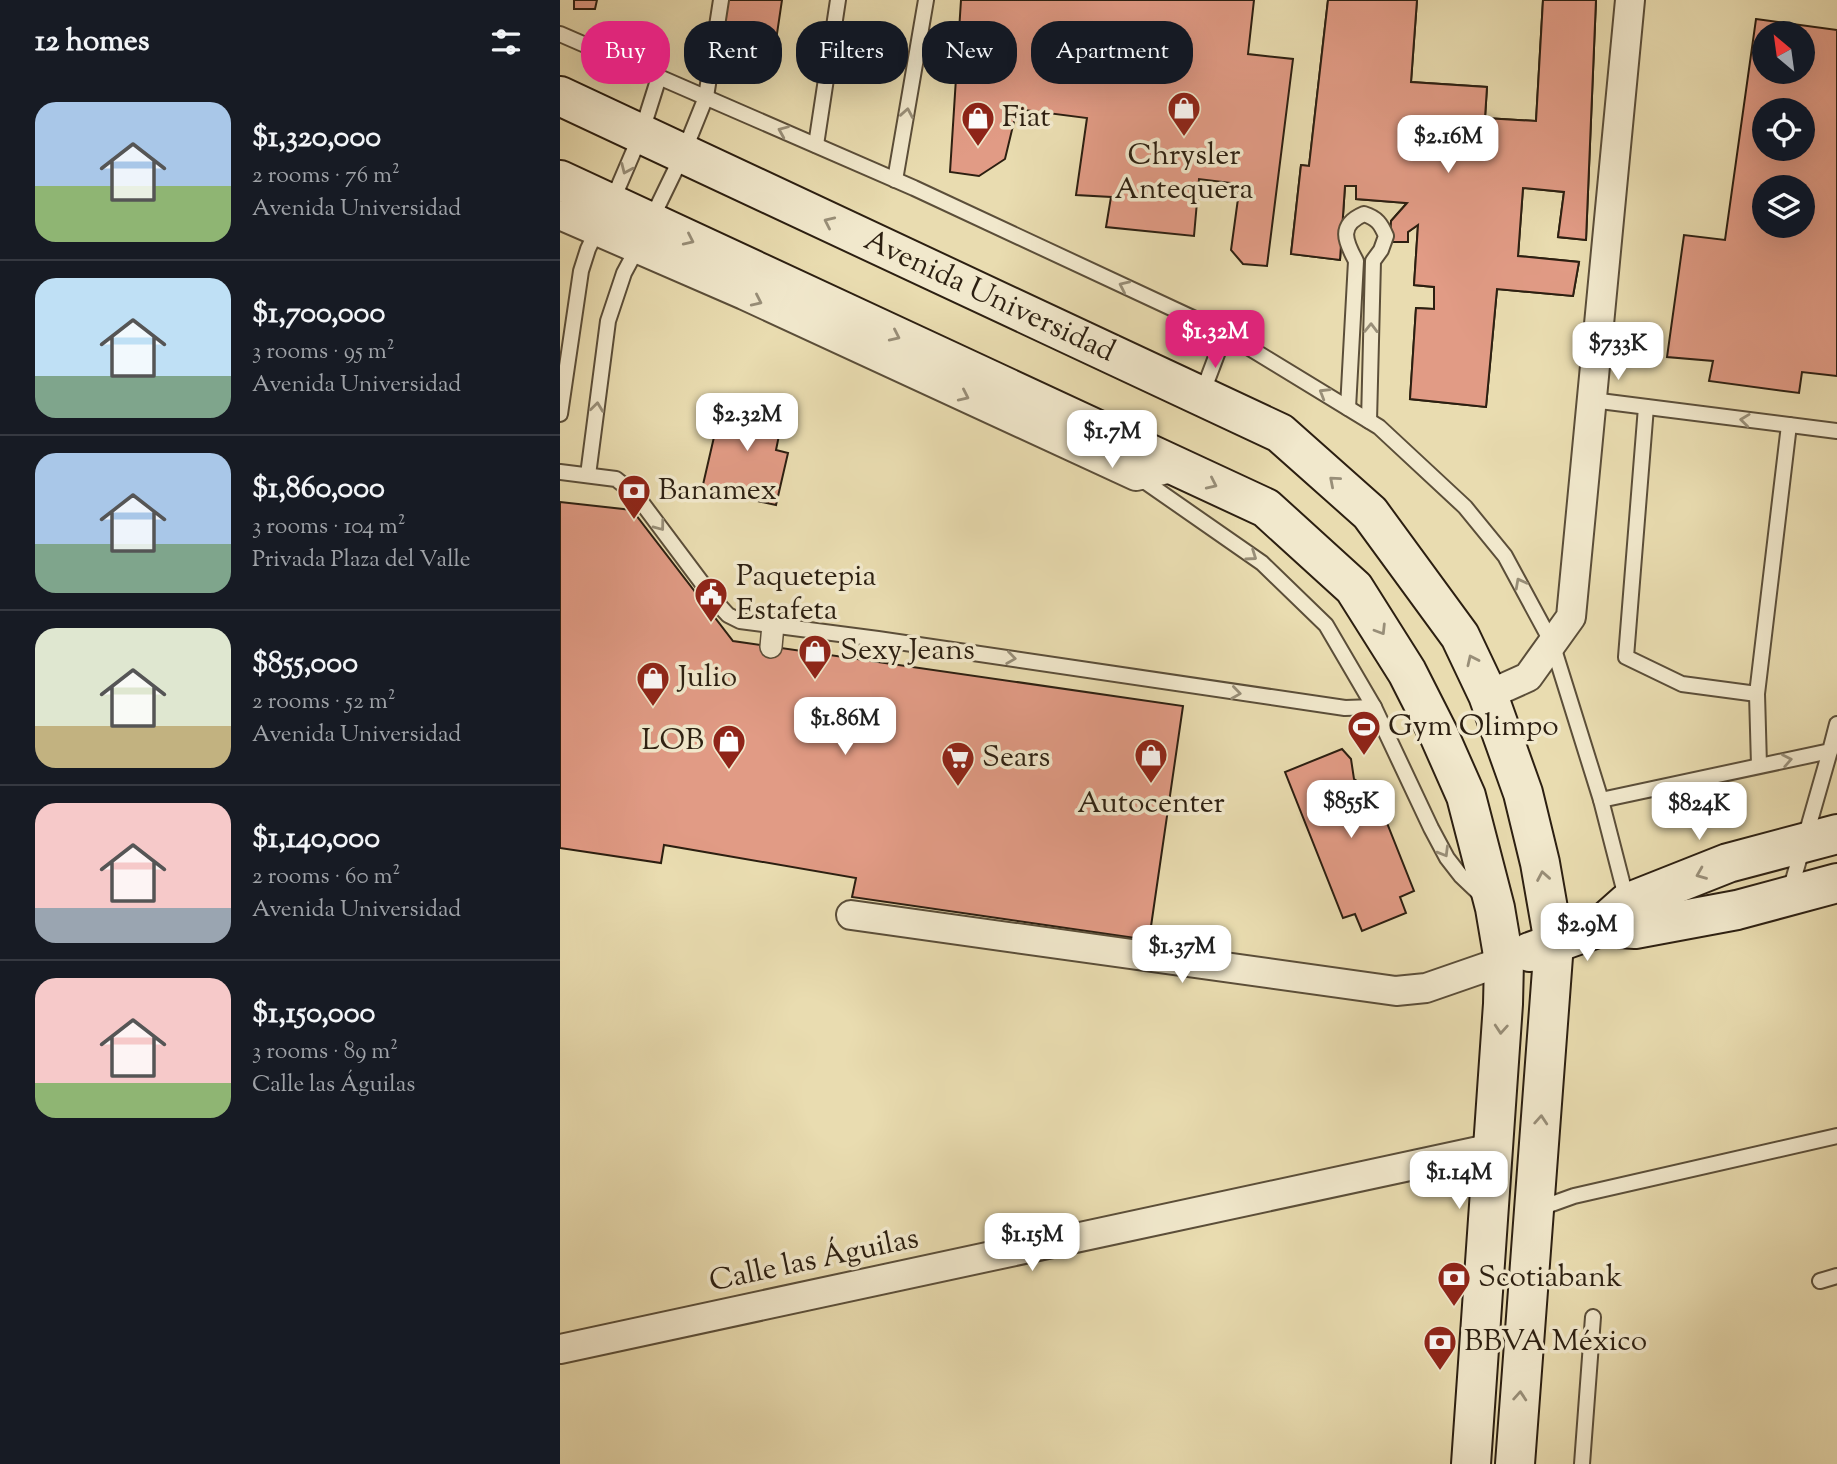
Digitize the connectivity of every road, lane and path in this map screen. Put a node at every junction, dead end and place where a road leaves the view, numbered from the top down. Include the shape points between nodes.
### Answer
1 (721, 0) edge
2 (838, 0) edge
3 (926, 0) edge
4 (1630, 0) edge
5 (560, 34) edge
6 (581, 43) edge
7 (670, 82) edge
8 (657, 84) edge
9 (560, 96) edge
10 (706, 97) junction
11 (641, 134) junction
12 (816, 145) junction
13 (683, 154) junction
14 (560, 180) edge
15 (895, 180) junction
16 (560, 215) edge
17 (604, 217) junction
18 (644, 235) junction
19 (1225, 332) junction
20 (1201, 396) junction
21 (1592, 400) junction
22 (1646, 407) junction
23 (1348, 408) junction
24 (560, 414) edge
25 (1369, 421) junction
26 (1789, 425) junction
27 (1837, 431) edge
28 (1176, 467) junction
29 (560, 472) edge
30 (588, 475) junction
31 (1136, 476) junction
32 (1552, 643) junction
33 (1757, 694) junction
34 (1488, 695) junction
35 (1374, 706) junction
36 (1837, 724) edge
37 (1830, 751) junction
38 (1759, 765) junction
39 (1601, 800) junction
40 (1820, 838) edge
41 (1837, 883) edge
42 (1789, 896) junction
43 (1495, 908) junction
44 (851, 915) dead end
45 (1614, 915) junction
46 (1554, 943) junction
47 (1504, 961) junction
48 (1837, 1136) edge
49 (1493, 1148) junction
50 (1534, 1211) junction
51 (1837, 1276) edge
52 (1820, 1281) dead end
53 (1593, 1317) dead end
54 (560, 1349) edge
55 (1471, 1464) edge
56 (1515, 1464) edge
57 (1582, 1464) edge

1 - 10 lane
2 - 12 lane
15 -> 3 lane
4 - 21 street
5 - 6 lane
7 - 10 lane
8 - 11 lane
9 - 11 main road, Avenida Universidad
12 -> 10 lane
10 - 13 lane
11 - 13 main road, Avenida Universidad
11 -> 17 lane
12 - 15 lane
13 - 18 lane
20 -> 13 main road, Avenida Universidad
14 - 17 main road
19 -> 15 lane
16 - 17 street
17 - 18 main road
17 - 24 lane via 581,271
18 -> 28 main road
30 -> 18 lane via 608,321 624,273
18 -> 31 street via 769,306
19 - 20 lane
23 -> 19 lane
34 -> 20 main road, Avenida Universidad via 1460,636 1370,513 1280,433
21 - 22 lane
21 - 32 street via 1571,617
26 -> 22 lane
22 - 33 lane via 1626,657 1682,684
23 - 25 lane
25 -> 23 lane via 1373,261 1386,236 1381,224 1364,214 1346,230 1356,261
32 -> 25 lane via 1505,556 1465,507
26 - 27 lane
26 - 33 lane
28 - 31 street
28 -> 43 main road via 1266,509 1354,588 1407,672 1466,796
29 - 30 lane
30 -> 35 lane via 616,479 636,495 728,615 772,636 1122,674 1345,708
31 -> 35 lane via 1262,563 1326,625
32 - 34 street via 1528,677
32 - 39 lane
33 - 38 lane
46 -> 34 main road, Avenida Universidad via 1523,793
35 -> 43 lane via 1447,858
36 - 37 lane
38 -> 37 lane
37 - 40 lane
38 - 39 lane
39 - 45 lane
40 - 42 lane
40 -> 45 main road via 1728,863
41 - 42 main road
42 - 45 main road via 1635,929
43 - 47 main road
44 - 47 street via 1396,991 1426,988
45 - 46 main road
46 - 47 main road
50 -> 46 main road, Avenida Universidad
47 -> 49 main road
48 - 50 lane via 1574,1196
49 - 54 street, Calle las Águilas
49 - 55 main road
56 -> 50 main road, Avenida Universidad
51 - 52 lane
53 - 57 lane

